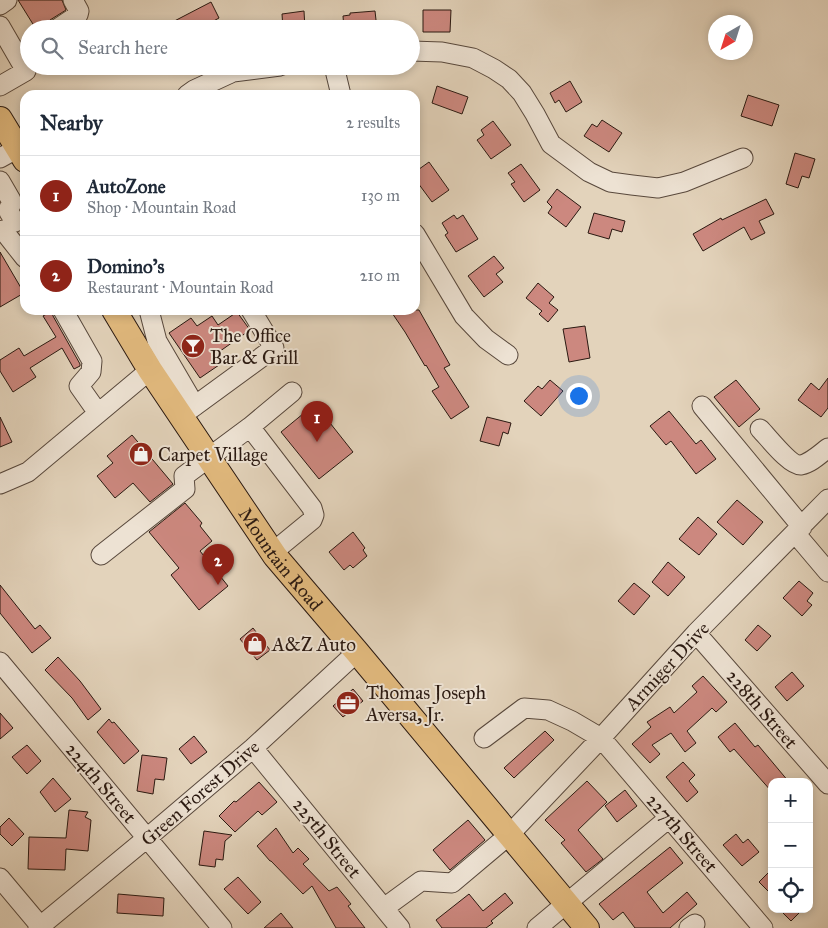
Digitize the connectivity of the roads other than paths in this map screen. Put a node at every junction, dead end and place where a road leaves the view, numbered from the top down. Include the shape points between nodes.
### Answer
1 (7, 0) edge
2 (73, 0) edge
3 (0, 4) edge
4 (70, 20) edge
5 (0, 26) edge
6 (20, 47) edge
7 (420, 51) edge
8 (20, 74) edge
9 (226, 75) edge
10 (336, 75) edge
11 (0, 86) edge
12 (194, 90) edge
13 (340, 90) edge
14 (0, 120) edge
15 (14, 155) edge
16 (744, 158) dead end
17 (0, 181) edge
18 (11, 225) edge
19 (420, 242) edge
20 (20, 246) edge
21 (66, 315) edge
22 (151, 315) edge
23 (254, 315) edge
24 (118, 317) edge
25 (508, 355) dead end
26 (150, 370) junction
27 (292, 392) dead end
28 (702, 406) dead end
29 (188, 411) junction
30 (98, 413) junction
31 (250, 427) junction
32 (760, 429) dead end
33 (828, 448) edge
34 (208, 457) junction
35 (0, 484) edge
36 (828, 499) edge
37 (799, 530) junction
38 (273, 552) junction
39 (101, 555) dead end
40 (828, 572) edge
41 (696, 633) junction
42 (358, 652) junction
43 (0, 662) edge
44 (484, 738) dead end
45 (601, 738) junction
46 (253, 748) junction
47 (828, 784) edge
48 (669, 818) junction
49 (509, 835) junction
50 (147, 838) junction
51 (0, 878) edge
52 (566, 904) junction
53 (384, 908) junction
54 (40, 927) edge
55 (222, 928) edge
56 (400, 928) edge
57 (538, 928) edge
58 (587, 928) edge
59 (763, 928) edge

1 - 3 street
2 - 4 street via 79,11
5 - 6 street
7 - 16 street via 472,58 494,69 522,93 551,144 588,172 610,182 658,188 684,182
8 - 11 street
9 - 12 street
10 - 13 street
14 - 15 main road
17 - 18 street via 11,200
18 - 20 street
19 - 25 street via 464,316 486,339
21 - 30 street via 92,362 91,372 79,386
22 - 29 street via 157,341
23 - 29 street via 274,348
24 - 26 main road, Mountain Road
26 - 29 main road, Mountain Road
26 - 30 street
27 - 31 street
28 - 37 street
29 - 34 main road, Mountain Road
30 - 35 street via 28,472
31 - 34 street
31 - 38 street via 314,515
32 - 33 street via 792,462 800,465
34 - 38 main road, Mountain Road
34 - 39 street via 184,476 185,489
36 - 37 street, Armiger Drive
37 - 40 street
37 - 41 street, Armiger Drive
38 - 42 main road, Mountain Road
41 - 45 street, Armiger Drive
41 - 47 street, 228th Street
42 - 46 street, Green Forest Drive
42 - 49 main road, Mountain Road
43 - 50 street, 224th Street
44 - 45 street, 227th Street via 524,708 548,710
45 - 48 street, 227th Street
45 - 49 street, Armiger Drive
46 - 50 street, Green Forest Drive
46 - 53 street, 225th Street
48 - 52 street
48 - 59 street, 227th Street
49 - 52 main road, Mountain Road
49 - 53 street, Armiger Drive via 452,883 421,881
50 - 54 street, Green Forest Drive
50 - 55 street, 224th Street
51 - 54 street
52 - 57 street
52 - 58 main road, Mountain Road
53 - 56 street, 225th Street

